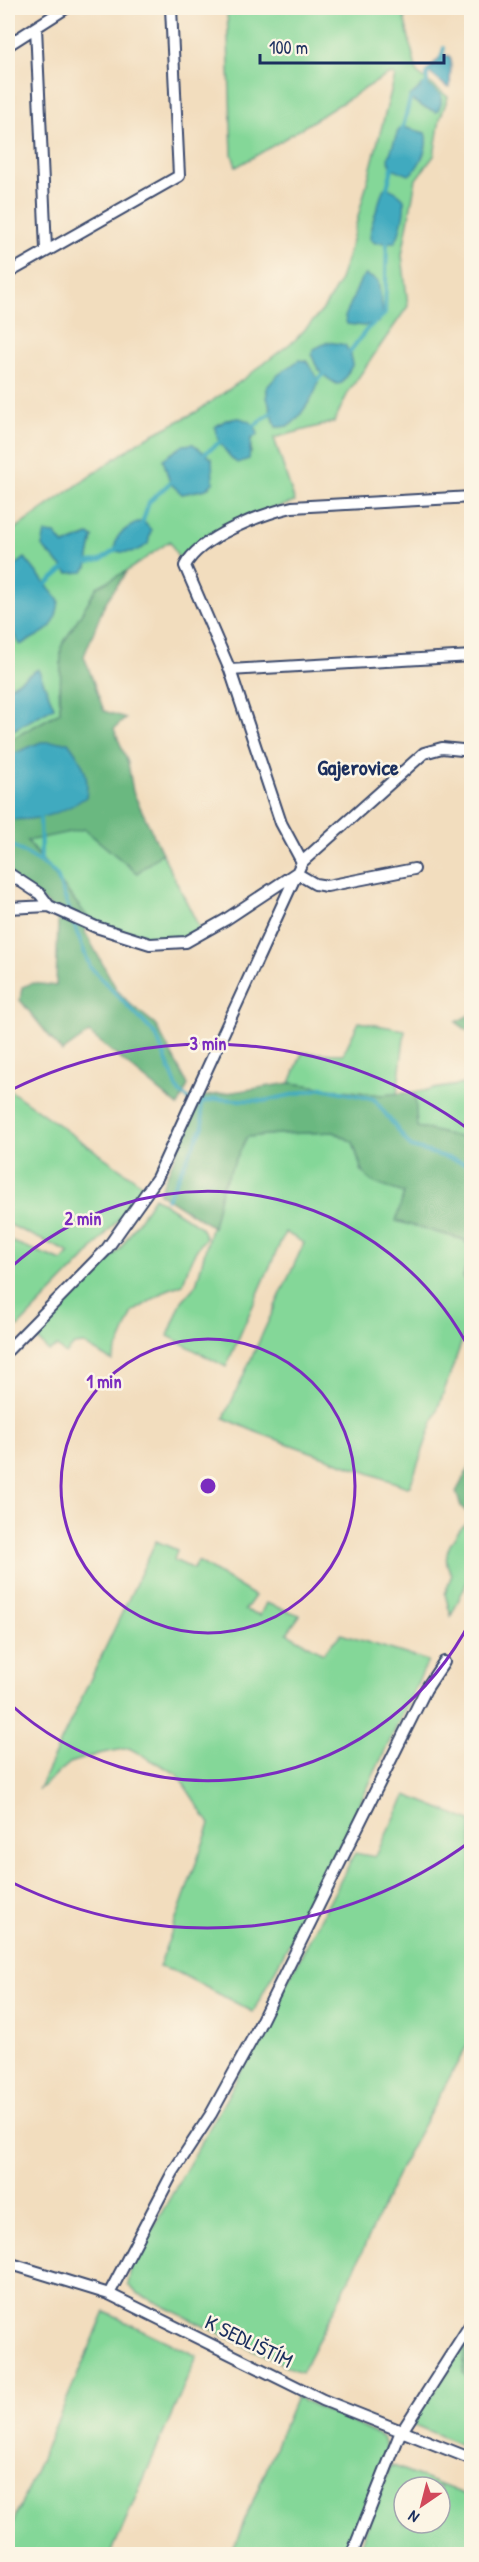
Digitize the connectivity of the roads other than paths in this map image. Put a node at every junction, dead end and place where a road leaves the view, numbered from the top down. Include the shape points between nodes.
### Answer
1 (66, 8) edge
2 (171, 8) edge
3 (36, 27) junction
4 (8, 45) edge
5 (46, 249) junction
6 (8, 273) edge
7 (471, 497) edge
8 (471, 656) edge
9 (230, 670) junction
10 (471, 751) edge
11 (302, 862) junction
12 (414, 868) dead end
13 (8, 873) edge
14 (296, 873) junction
15 (49, 906) junction
16 (8, 908) edge
17 (8, 1350) edge
18 (444, 1662) dead end
19 (8, 2263) edge
20 (109, 2295) junction
21 (471, 2322) edge
22 (401, 2432) junction
23 (471, 2459) edge
24 (352, 2554) edge

1 - 3 street
2 - 5 street via 179,176
3 - 4 street
3 - 5 street
5 - 6 street
7 - 9 street via 292,507 263,514 190,555 185,566
8 - 9 street
9 - 11 street via 281,823
10 - 11 street via 442,748 424,753
11 - 14 street
12 - 14 street via 327,886
13 - 15 street via 40,894
14 - 15 street via 186,942 150,944 96,927
14 - 17 street via 157,1178 115,1240
15 - 16 street
18 - 20 street via 426,1689 255,2034 211,2114 173,2172
19 - 20 street, K SEDLIŠTÍM
20 - 22 street, K SEDLIŠTÍM via 304,2391
21 - 22 street
22 - 23 street, K SEDLIŠTÍM
22 - 24 street

